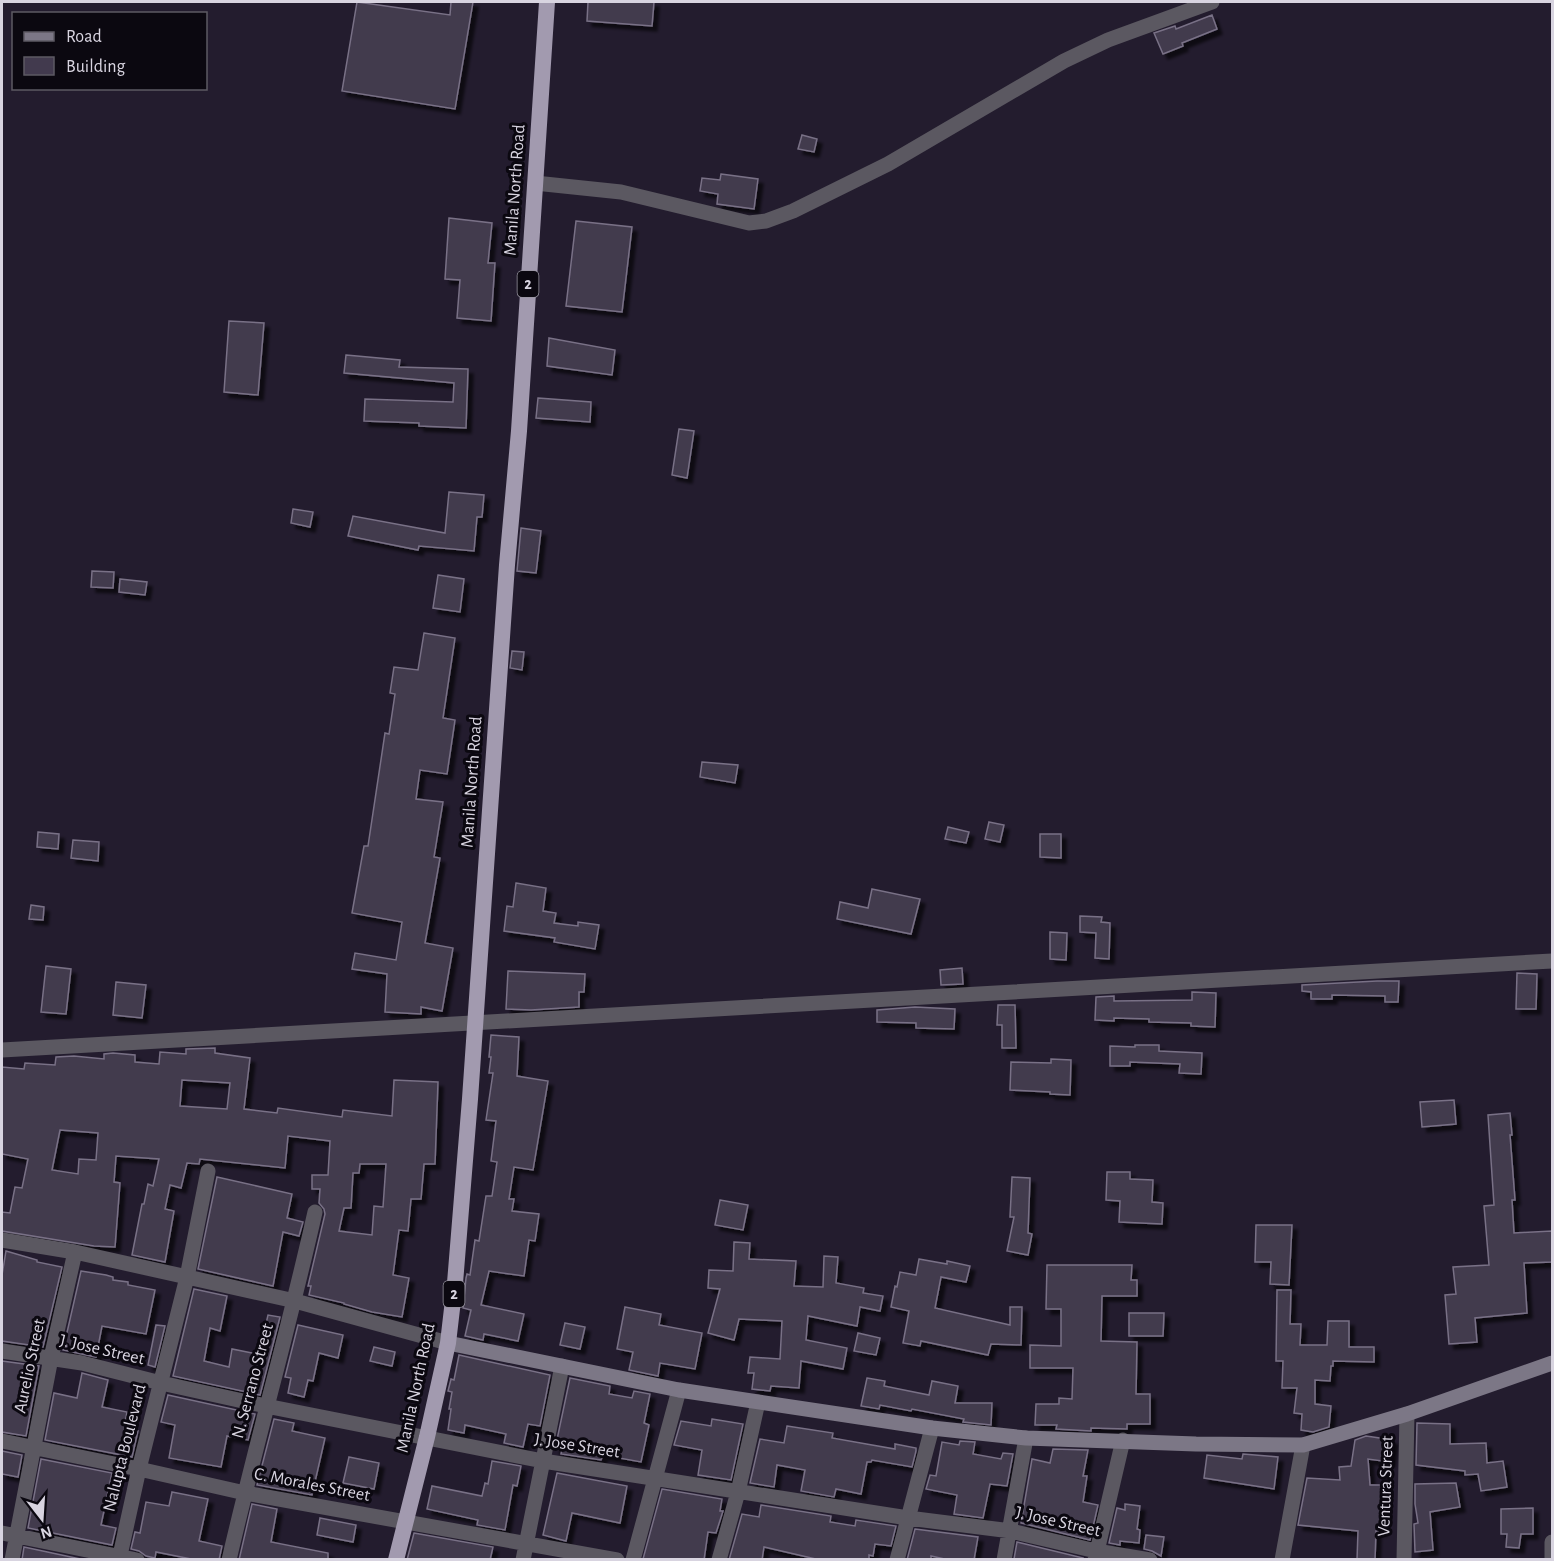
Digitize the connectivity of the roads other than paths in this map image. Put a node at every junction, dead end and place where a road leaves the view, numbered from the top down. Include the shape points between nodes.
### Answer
1 (547, 2) edge
2 (1212, 2) edge
3 (535, 183) junction
4 (1552, 961) edge
5 (475, 1022) junction
6 (2, 1050) edge
7 (208, 1171) dead end
8 (315, 1212) dead end
9 (2, 1240) edge
10 (75, 1252) junction
11 (187, 1277) junction
12 (295, 1301) junction
13 (448, 1343) junction
14 (2, 1351) edge
15 (51, 1358) junction
16 (1552, 1363) edge
17 (562, 1366) junction
18 (161, 1383) junction
19 (679, 1390) junction
20 (758, 1402) junction
21 (266, 1406) junction
22 (1407, 1414) junction
23 (932, 1428) junction
24 (427, 1437) junction
25 (1026, 1438) junction
26 (1124, 1440) junction
27 (2, 1441) edge
28 (1303, 1444) junction
29 (33, 1446) junction
30 (543, 1461) junction
31 (139, 1469) junction
32 (656, 1478) junction
33 (245, 1492) junction
34 (738, 1492) junction
35 (908, 1518) junction
36 (405, 1522) junction
37 (1011, 1531) junction
38 (9, 1535) edge
39 (1552, 1542) edge
40 (525, 1552) edge
41 (1095, 1555) edge
42 (119, 1558) edge
43 (12, 1560) edge
44 (137, 1560) edge
45 (229, 1560) edge
46 (396, 1560) edge
47 (617, 1560) edge
48 (633, 1560) edge
49 (718, 1560) edge
50 (897, 1560) edge
51 (1004, 1560) edge
52 (1150, 1560) edge
53 (1282, 1560) edge
54 (1404, 1560) edge
55 (1552, 1560) edge

1 - 3 highway, Manila North Road / 2
2 - 3 street via 1145,24 1064,61 888,164 766,221 749,223 621,192
3 - 5 highway, Manila North Road / 2
4 - 5 street
5 - 6 street
5 - 13 highway, Manila North Road / 2
7 - 11 street, Nalupta Boulevard
8 - 12 street, N. Serrano Street
9 - 10 street
10 - 11 street
10 - 15 street, Aurelio Street
11 - 12 street
11 - 18 street, Nalupta Boulevard
12 - 13 street
12 - 21 street, N. Serrano Street
13 - 17 main road
13 - 24 highway, Manila North Road / 2
14 - 15 street, J. Jose Street
15 - 18 street, J. Jose Street
15 - 29 street, Aurelio Street
16 - 22 main road
17 - 19 main road
17 - 30 street
18 - 21 street, J. Jose Street
18 - 31 street, Nalupta Boulevard
19 - 20 main road
19 - 32 street
20 - 23 main road
20 - 34 street
21 - 24 street, J. Jose Street
21 - 33 street, N. Serrano Street
22 - 28 main road
22 - 54 street, Ventura Street
23 - 25 main road
23 - 35 street
24 - 30 street, J. Jose Street
24 - 36 highway, Manila North Road / 2
25 - 26 main road
25 - 37 street
26 - 28 main road
26 - 41 street
27 - 29 street, C. Morales Street
28 - 53 street
29 - 31 street, C. Morales Street
29 - 38 street, Aurelio Street
30 - 32 street, J. Jose Street
30 - 40 street
31 - 33 street, C. Morales Street
31 - 42 street, Nalupta Boulevard
32 - 34 street, J. Jose Street
32 - 48 street
33 - 36 street, C. Morales Street
33 - 45 street, N. Serrano Street
34 - 35 street, J. Jose Street
34 - 49 street
35 - 37 street, J. Jose Street
35 - 50 street
36 - 40 street, C. Morales Street
36 - 46 highway, Manila North Road / 2
37 - 41 street, J. Jose Street
37 - 51 street
38 - 42 street
38 - 43 street, Aurelio Street
39 - 55 street
40 - 47 street, C. Morales Street
41 - 52 street, J. Jose Street
42 - 44 street

